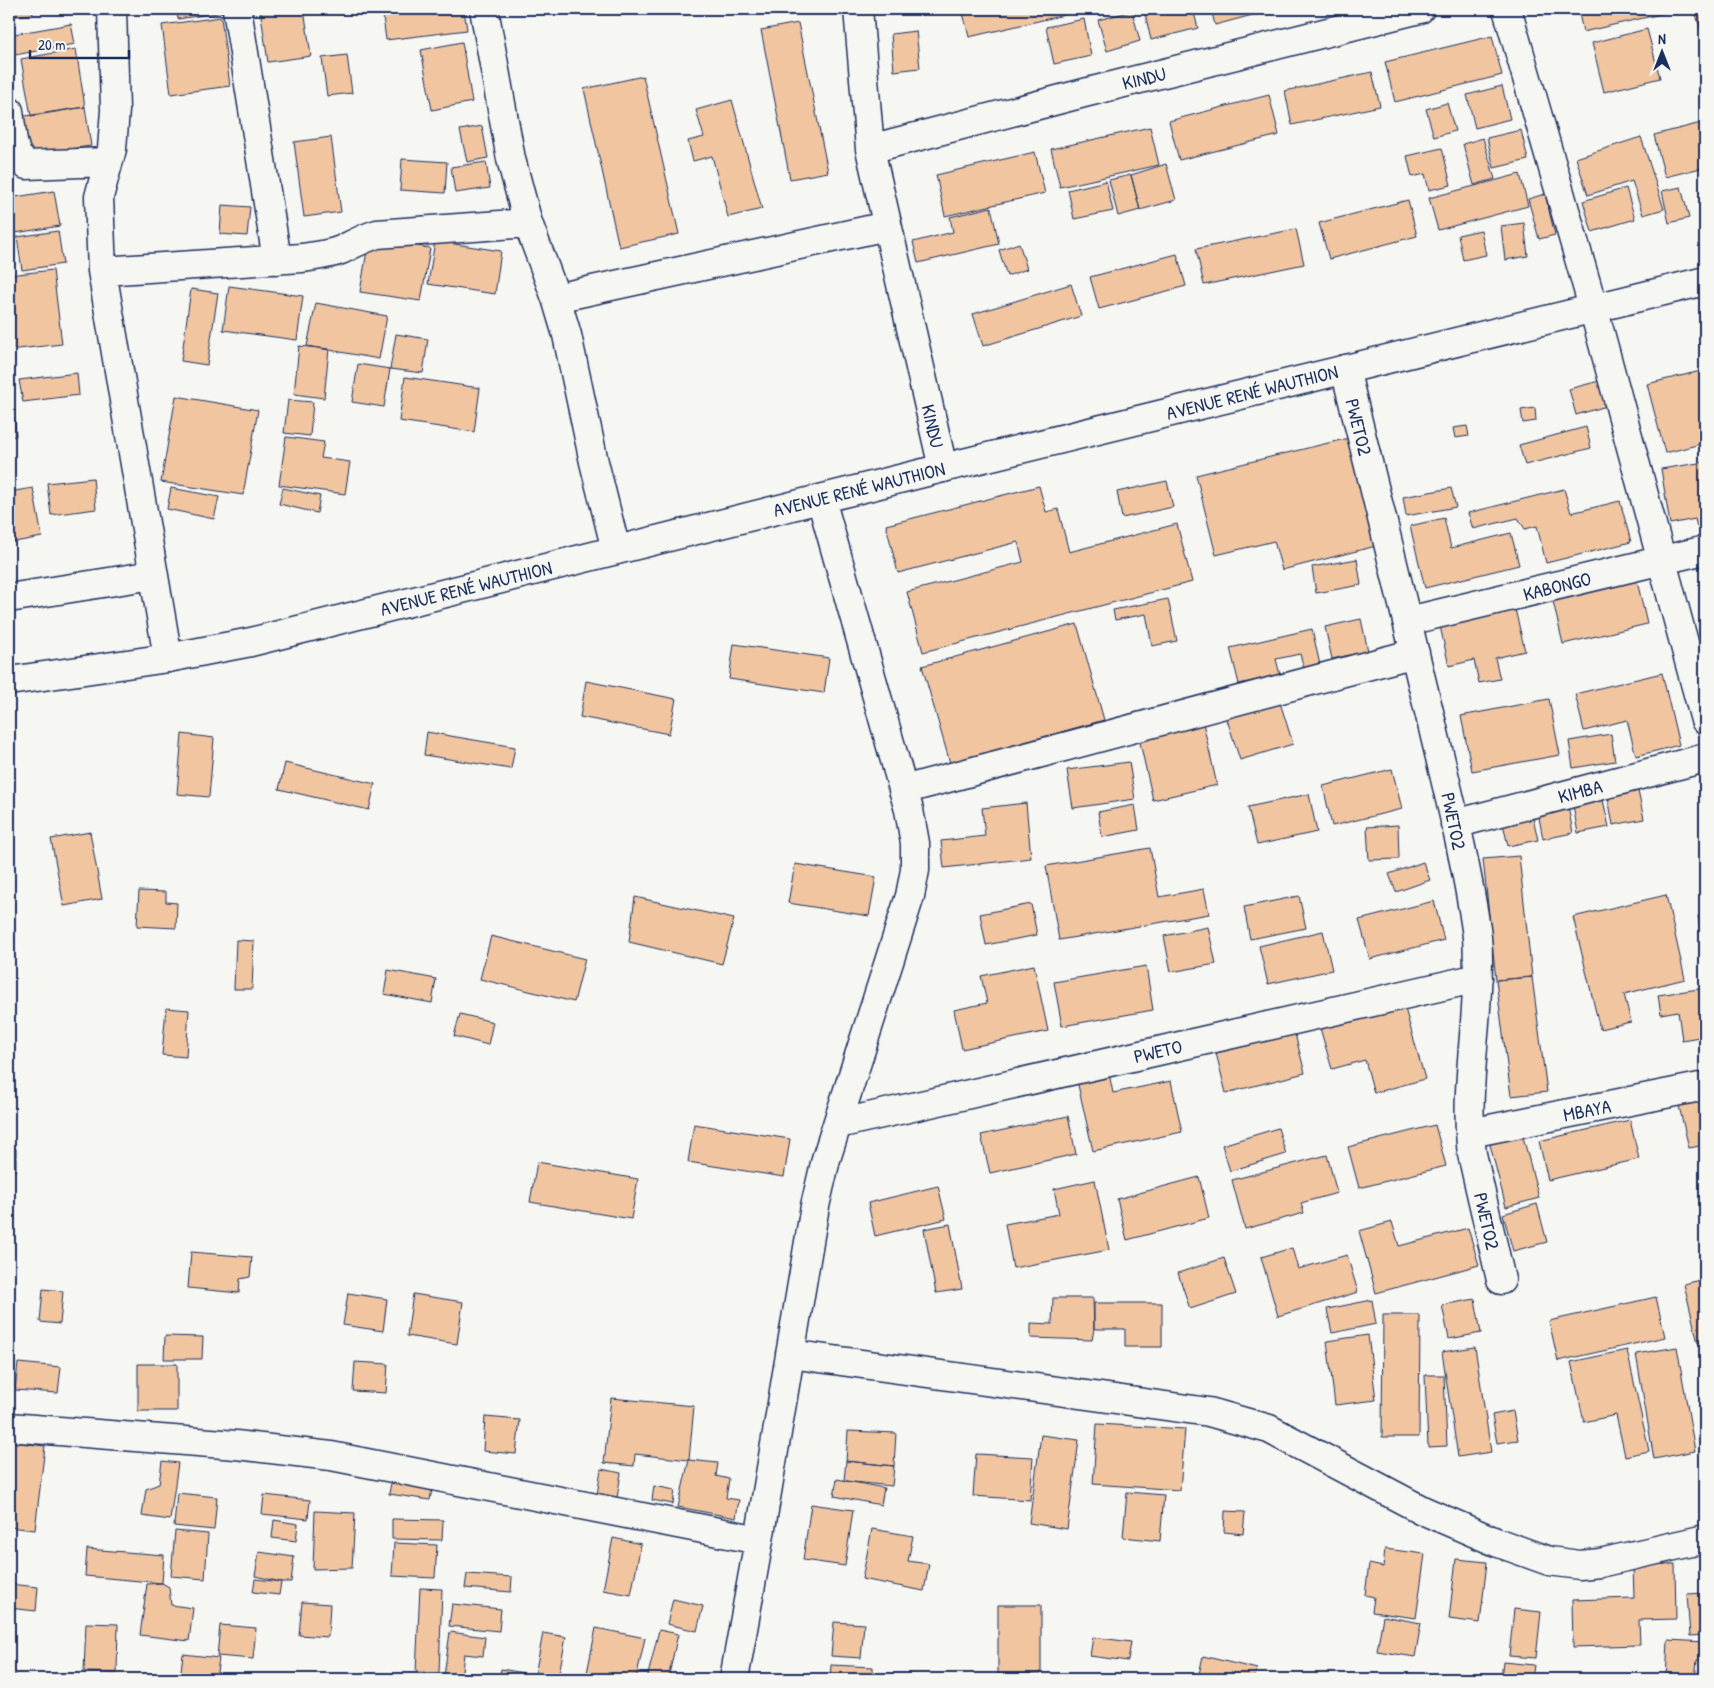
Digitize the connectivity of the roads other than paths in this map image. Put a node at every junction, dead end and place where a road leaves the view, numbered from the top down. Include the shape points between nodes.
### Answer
1 (112, 9) edge
2 (237, 9) edge
3 (484, 9) edge
4 (858, 9) edge
5 (1420, 9) edge
6 (1507, 9) edge
7 (9, 111) edge
8 (870, 149) junction
9 (108, 162) junction
10 (528, 223) junction
11 (887, 226) junction
12 (278, 260) junction
13 (102, 271) junction
14 (1705, 281) edge
15 (556, 298) junction
16 (1593, 307) junction
17 (1345, 369) junction
18 (943, 468) junction
19 (821, 499) junction
20 (616, 550) junction
21 (1705, 550) edge
22 (1661, 560) junction
23 (153, 575) junction
24 (9, 598) edge
25 (1408, 621) junction
26 (1415, 653) junction
27 (168, 658) junction
28 (9, 681) edge
29 (1705, 720) edge
30 (1705, 758) edge
31 (904, 790) junction
32 (1455, 824) junction
33 (1478, 978) junction
34 (1705, 1086) edge
35 (838, 1124) junction
36 (1470, 1133) junction
37 (1501, 1280) dead end
38 (790, 1354) junction
39 (9, 1427) edge
40 (1705, 1539) edge
41 (759, 1540) junction
42 (734, 1679) edge

1 - 9 street via 115,110
2 - 12 street
3 - 10 street via 511,159
4 - 8 street, KINDU
5 - 8 street, KINDU
6 - 16 street
7 - 9 street via 17,155 26,164
8 - 11 street, KINDU
9 - 13 street via 99,197
10 - 12 street via 376,234 323,255
10 - 15 street
11 - 15 street
11 - 18 street, KINDU
12 - 13 street
13 - 23 street
14 - 16 street, AVENUE RENÉ WAUTHION
15 - 20 street
16 - 17 street, AVENUE RENÉ WAUTHION
16 - 22 street
17 - 18 street, AVENUE RENÉ WAUTHION
17 - 25 street, PWETO2
18 - 19 street, AVENUE RENÉ WAUTHION
19 - 20 street, AVENUE RENÉ WAUTHION
19 - 31 street
20 - 27 street, AVENUE RENÉ WAUTHION via 251,642
21 - 22 street, KABONGO
22 - 25 street, KABONGO
22 - 29 street
23 - 24 street
23 - 27 street
25 - 26 street, PWETO2
26 - 31 street
26 - 32 street, PWETO2
27 - 28 street, AVENUE RENÉ WAUTHION
30 - 32 street, KIMBA
31 - 35 street via 915,843 915,870 910,896
32 - 33 street, PWETO2 via 1476,929
33 - 35 street, PWETO
33 - 36 street, PWETO2
34 - 36 street, MBAYA
35 - 38 street via 815,1206
36 - 37 street, PWETO2
38 - 40 street via 1209,1412 1269,1429 1422,1510 1496,1542 1557,1562 1600,1563
38 - 41 street
39 - 41 street via 331,1456
41 - 42 street

